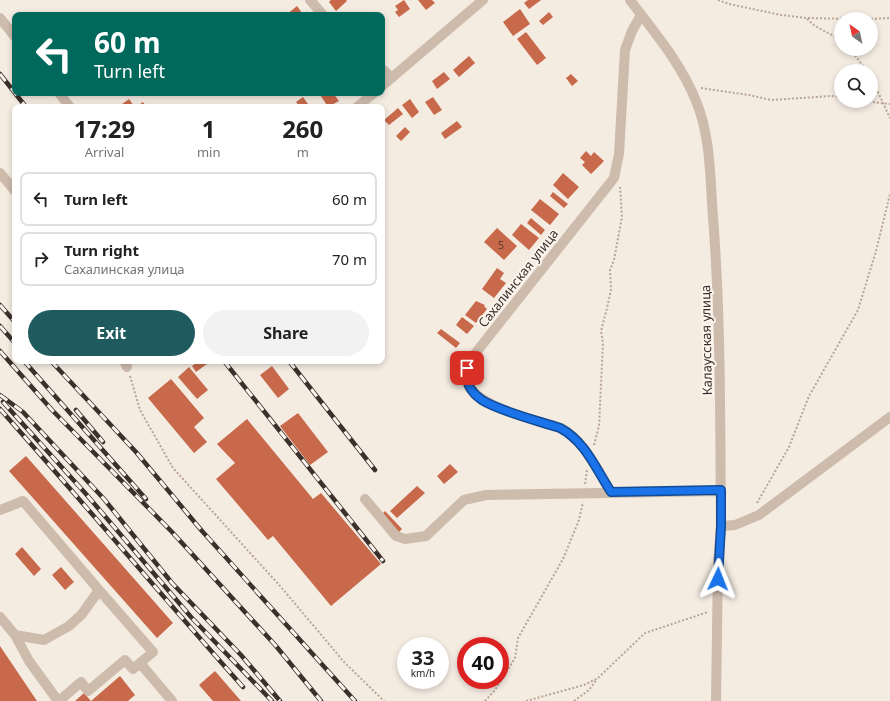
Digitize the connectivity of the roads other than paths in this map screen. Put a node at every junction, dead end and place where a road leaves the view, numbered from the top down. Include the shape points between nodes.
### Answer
1 (310, 0) edge
2 (484, 0) edge
3 (630, 0) edge
4 (320, 12) edge
5 (641, 15) junction
6 (0, 18) edge
7 (12, 33) edge
8 (385, 72) edge
9 (392, 78) junction
10 (385, 84) edge
11 (61, 96) edge
12 (370, 96) edge
13 (68, 104) edge
14 (361, 104) edge
15 (0, 172) edge
16 (12, 187) edge
17 (890, 417) edge
18 (721, 490) junction
19 (611, 492) junction
20 (365, 499) dead end
21 (0, 510) edge
22 (721, 526) junction
23 (99, 590) junction
24 (0, 617) edge
25 (15, 635) junction
26 (140, 663) junction
27 (59, 701) edge
28 (172, 701) edge
29 (716, 701) edge

1 - 4 street
2 - 9 street
3 - 5 street, Калаусская улица
5 - 18 street, Калаусская улица via 672,55 690,87 701,115 707,141 718,283
5 - 19 street, Сахалинская улица via 625,50 619,154 614,178 474,355 467,368 466,377 468,386 482,400 570,433 588,453
6 - 7 street
8 - 9 street
9 - 10 street
11 - 13 street
12 - 14 street
15 - 16 street
17 - 22 street via 759,515 735,525
18 - 19 street
18 - 22 street, Калаусская улица
19 - 20 street via 486,495 464,500 426,536 405,539 396,536
21 - 23 street via 23,502
22 - 29 street, Калаусская улица
23 - 25 street via 82,614 69,626 44,640
23 - 26 street via 153,652
24 - 25 street
25 - 27 street via 28,661
26 - 27 street via 133,669 125,660 88,691 82,682
26 - 28 street

